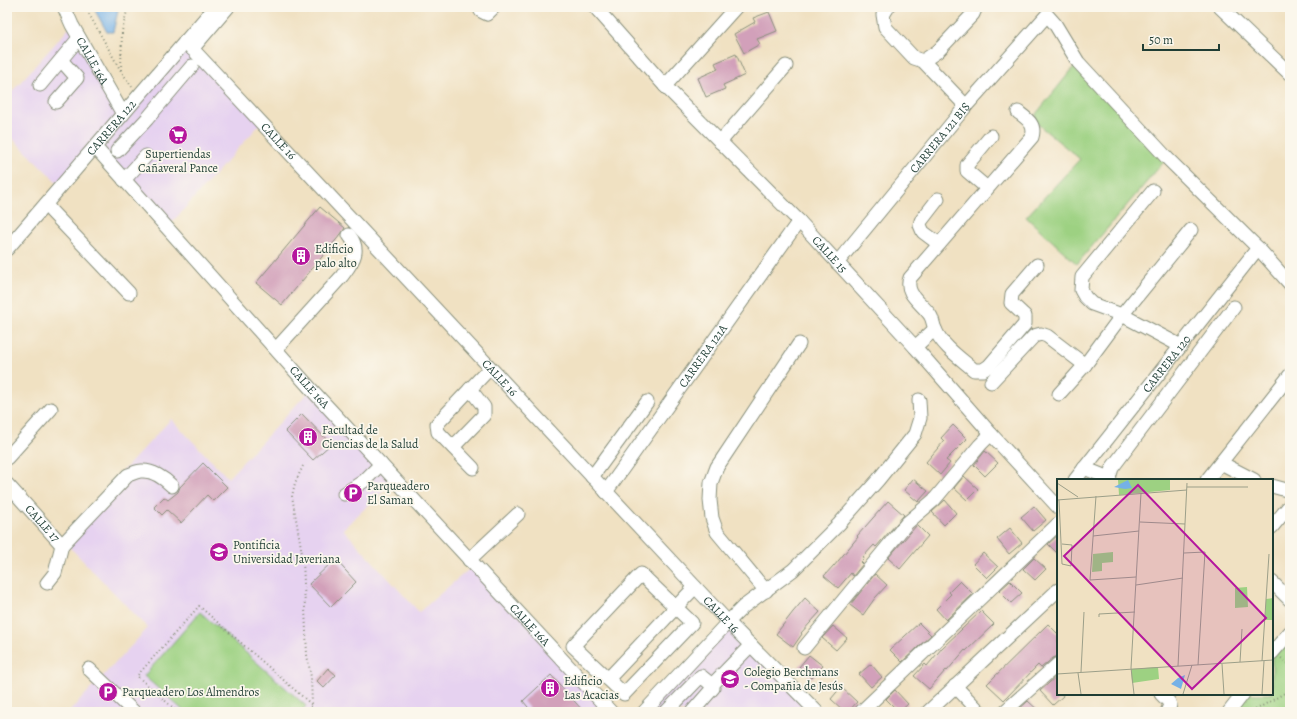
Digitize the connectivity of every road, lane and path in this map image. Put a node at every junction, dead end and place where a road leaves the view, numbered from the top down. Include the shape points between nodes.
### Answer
1 (64, 7) edge
2 (85, 7) edge
3 (128, 7) edge
4 (215, 7) edge
5 (228, 7) edge
6 (479, 7) edge
7 (494, 7) edge
8 (595, 7) edge
9 (736, 7) edge
10 (888, 7) edge
11 (976, 7) edge
12 (1220, 7) edge
13 (79, 38) junction
14 (189, 45) junction
15 (61, 60) junction
16 (923, 61) junction
17 (192, 66) dead end
18 (786, 66) dead end
19 (121, 71) junction
20 (1290, 74) edge
21 (154, 78) junction
22 (40, 85) dead end
23 (665, 86) junction
24 (170, 93) junction
25 (56, 102) dead end
26 (131, 105) junction
27 (966, 106) junction
28 (1018, 112) dead end
29 (147, 119) junction
30 (991, 136) dead end
31 (720, 142) junction
32 (94, 147) junction
33 (118, 151) dead end
34 (146, 156) dead end
35 (124, 180) junction
36 (987, 188) junction
37 (1152, 191) dead end
38 (938, 199) dead end
39 (46, 204) junction
40 (800, 221) junction
41 (1191, 230) dead end
42 (350, 235) dead end
43 (939, 244) junction
44 (1258, 248) junction
45 (7, 249) edge
46 (837, 263) junction
47 (1037, 265) dead end
48 (1290, 284) edge
49 (129, 293) dead end
50 (1234, 307) dead end
51 (1122, 315) junction
52 (935, 329) junction
53 (799, 344) dead end
54 (1181, 346) junction
55 (915, 347) junction
56 (276, 350) junction
57 (1085, 365) junction
58 (490, 368) junction
59 (1290, 375) edge
60 (991, 382) dead end
61 (470, 389) junction
62 (1059, 394) dead end
63 (919, 400) dead end
64 (647, 402) dead end
65 (51, 409) dead end
66 (991, 434) junction
67 (453, 447) junction
68 (7, 458) edge
69 (381, 464) junction
70 (1221, 464) junction
71 (302, 466) dead end
72 (472, 468) dead end
73 (1084, 468) junction
74 (592, 477) junction
75 (1076, 479) edge
76 (1110, 479) edge
77 (1208, 479) edge
78 (1252, 479) edge
79 (7, 484) edge
80 (172, 486) dead end
81 (1273, 486) edge
82 (1290, 491) edge
83 (606, 492) junction
84 (344, 494) dead end
85 (1057, 504) edge
86 (1290, 505) edge
87 (518, 514) dead end
88 (1057, 525) edge
89 (1273, 526) edge
90 (62, 545) junction
91 (469, 560) junction
92 (47, 583) dead end
93 (1273, 583) edge
94 (695, 587) junction
95 (766, 591) junction
96 (1057, 591) edge
97 (1290, 600) edge
98 (676, 607) junction
99 (728, 622) junction
100 (1290, 632) edge
101 (751, 645) junction
102 (804, 648) dead end
103 (1273, 652) edge
104 (1057, 665) edge
105 (89, 669) dead end
106 (608, 679) junction
107 (712, 685) junction
108 (955, 686) junction
109 (1289, 690) edge
110 (1161, 695) edge
111 (1240, 695) edge
112 (1290, 699) edge
113 (312, 705) junction
114 (134, 712) edge
115 (178, 712) edge
116 (306, 712) edge
117 (610, 712) edge
118 (644, 712) edge
119 (666, 712) edge
120 (692, 712) edge
121 (817, 712) edge
122 (861, 712) edge
123 (928, 712) edge
124 (980, 712) edge
125 (1004, 712) edge
126 (1167, 712) edge
127 (1229, 712) edge
128 (1252, 712) edge
129 (1283, 712) edge

1 - 13 street, CALLE 16A
2 - 19 path
3 - 19 path via 122,31
4 - 14 street, CARRERA 122
5 - 14 street, CARRERA 122
6 - 7 street via 488,14
8 - 23 street, CALLE 15
9 - 23 street
10 - 16 street via 883,15 885,27 914,58
11 - 16 street via 973,14 938,51
12 - 20 street
13 - 15 street
13 - 26 street, CALLE 16A
14 - 21 street, CARRERA 122
14 - 58 street, CALLE 16
15 - 22 street
15 - 25 street via 76,78
16 - 27 street
17 - 24 street
18 - 31 street
19 - 26 path
21 - 24 street
21 - 26 street, CARRERA 122
23 - 31 street, CALLE 15
24 - 29 street
26 - 29 street, CALLE 16A
26 - 32 street, CARRERA 122
27 - 44 street, CARRERA 121 BIS via 1047,15 1078,62 1167,158
27 - 46 street, CARRERA 121 BIS
28 - 36 street via 1033,124 1032,137
29 - 33 street
30 - 36 street via 966,168
31 - 40 street, CALLE 15
32 - 35 street, CALLE 16A
32 - 39 street, CARRERA 122
34 - 35 street
35 - 56 street, CALLE 16A
36 - 43 street
37 - 51 street via 1082,277 1081,290 1092,304
38 - 43 street via 920,225 923,232
39 - 45 street, CARRERA 122
39 - 49 street
40 - 46 street, CALLE 15
40 - 83 street, CARRERA 121A
41 - 51 street
42 - 56 street via 356,246 351,264
43 - 52 street via 908,282 911,293 930,314
44 - 48 street
44 - 54 street, CARRERA 120
46 - 55 street, CALLE 15
47 - 52 street via 1011,298 1011,303 1025,316 1025,324 983,370 974,370 946,346
50 - 76 street via 1112,468
51 - 54 street
51 - 57 street
52 - 55 street
53 - 95 street via 717,467 711,484 712,518 717,532
54 - 73 street, CARRERA 120
55 - 66 street, CALLE 15
56 - 69 street, CALLE 16A
57 - 60 street via 1047,336 1037,334
57 - 62 street
58 - 61 street
58 - 74 street, CALLE 16
59 - 70 street
61 - 67 street via 484,408 484,415
61 - 67 street via 437,424 438,432
63 - 95 street via 920,418 915,434 839,524 793,570
64 - 74 street
65 - 68 street
66 - 85 street, CALLE 15
66 - 102 street via 934,500 907,523
67 - 72 street
69 - 84 street via 364,481
69 - 91 street, CALLE 16A
70 - 77 street
70 - 78 street
71 - 113 path via 292,496 303,559
73 - 75 street, CARRERA 120
73 - 76 street
74 - 83 street, CALLE 16
79 - 90 street, CALLE 17
80 - 90 street via 152,473 140,471 128,475
81 - 82 street
83 - 94 street, CALLE 16
86 - 89 street
87 - 91 street
88 - 122 street
90 - 92 street via 55,574
91 - 117 street, CALLE 16A
93 - 97 street
94 - 98 street
94 - 99 street, CALLE 16
95 - 99 street via 743,607
96 - 108 street
98 - 106 street
98 - 106 street via 692,623 624,694
98 - 106 street via 641,574 573,646
99 - 101 street, CALLE 16
99 - 118 street
100 - 103 street
101 - 107 street
101 - 121 street, CALLE 16
104 - 125 street
105 - 114 street
107 - 119 street via 703,677 699,677
107 - 120 street via 712,690
108 - 123 street
108 - 124 street
109 - 128 path
110 - 126 street via 1169,702
111 - 127 street
112 - 129 path
113 - 115 path via 199,606 137,676
113 - 116 path

